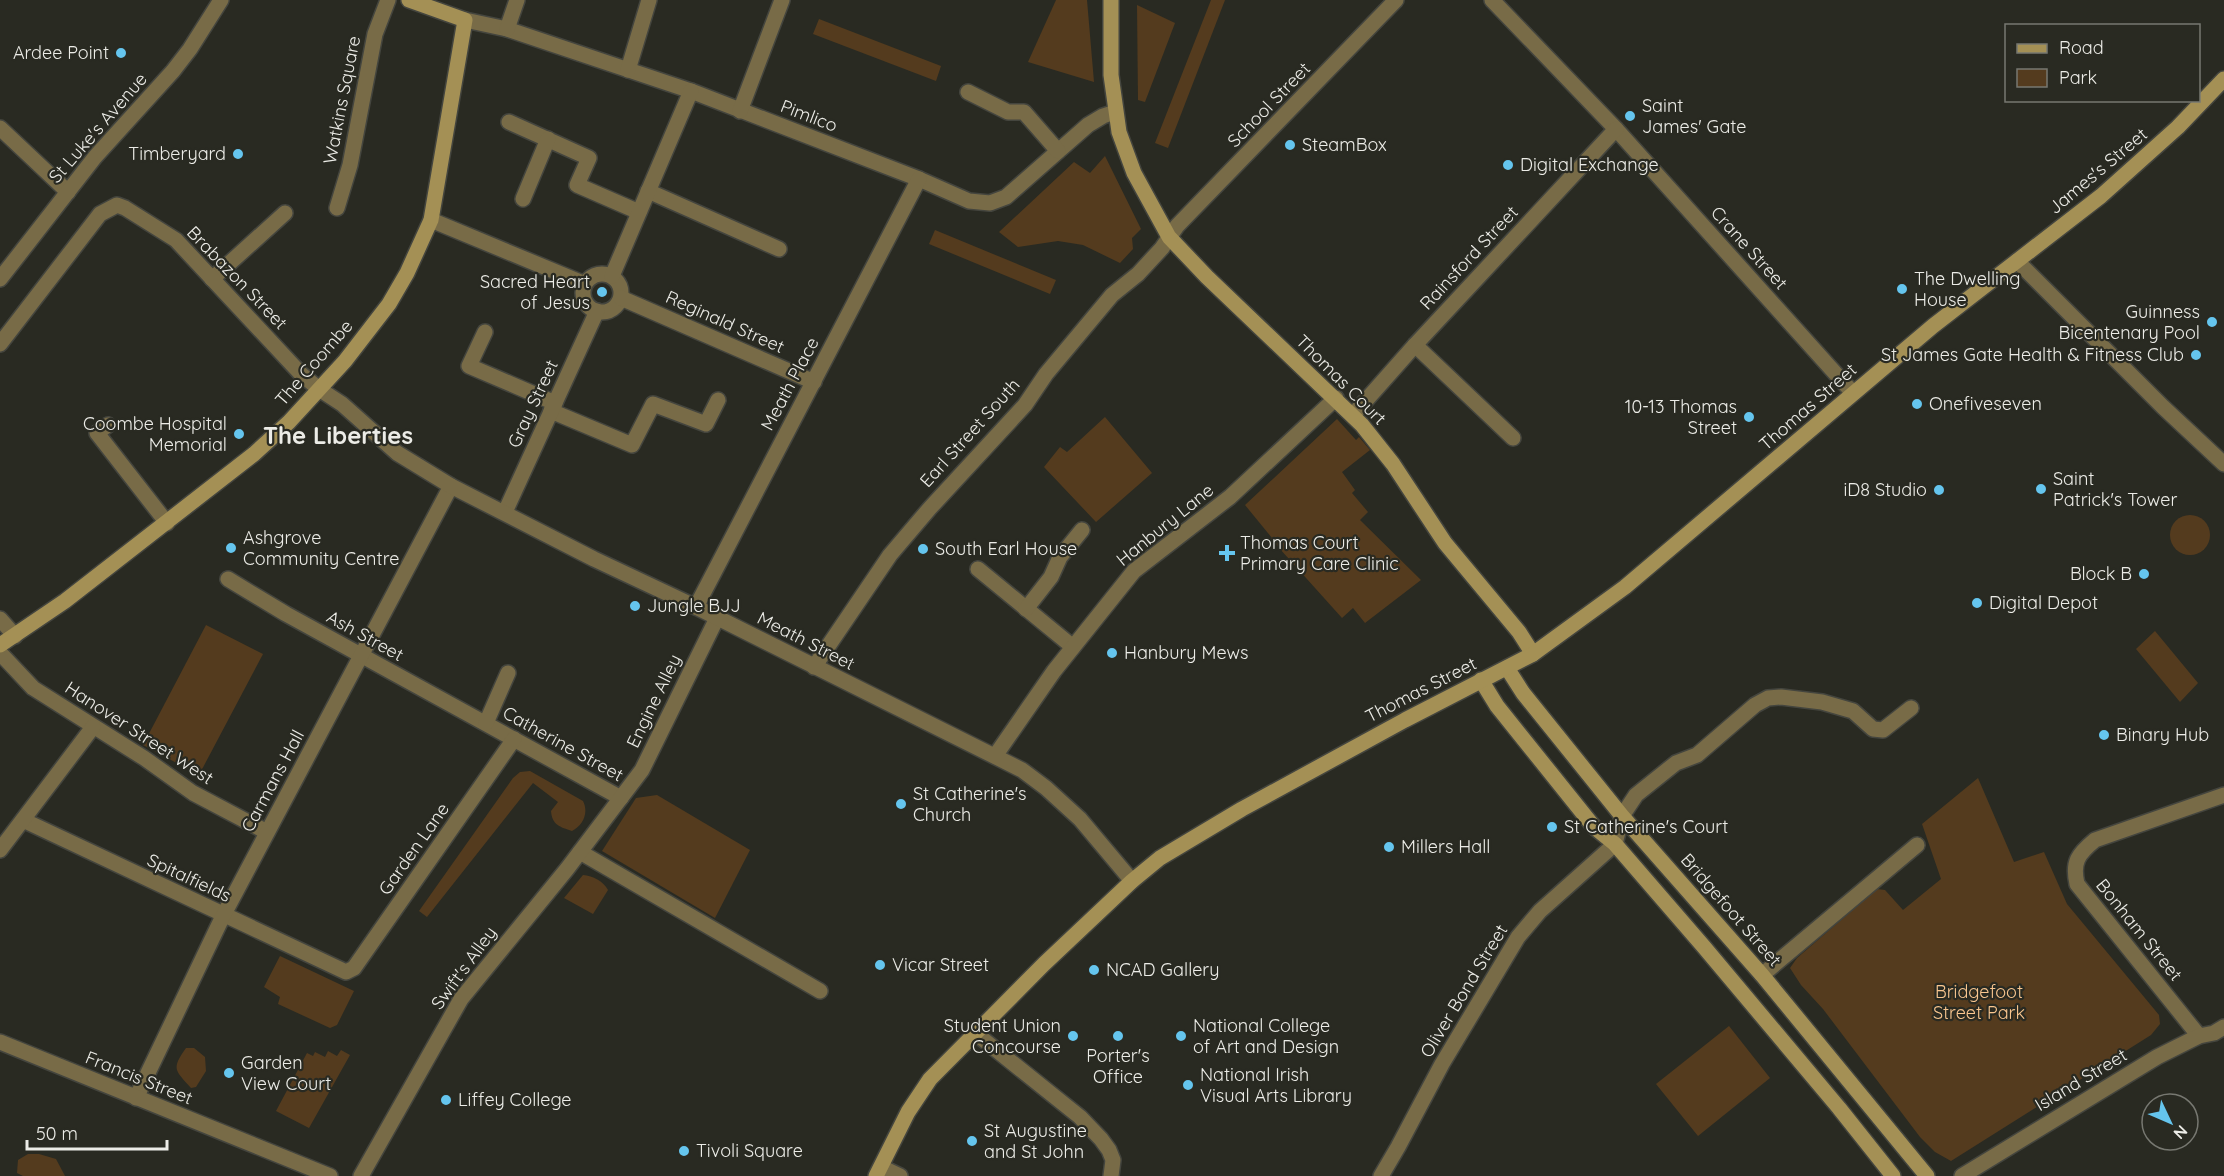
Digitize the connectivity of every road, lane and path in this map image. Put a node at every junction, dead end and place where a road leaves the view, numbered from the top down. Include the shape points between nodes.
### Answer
1 (221, 0) edge
2 (388, 0) edge
3 (409, 0) edge
4 (517, 0) edge
5 (649, 0) edge
6 (782, 0) edge
7 (1112, 0) edge
8 (1396, 0) edge
9 (1492, 0) edge
10 (465, 20) junction
11 (507, 29) junction
12 (628, 70) junction
13 (2224, 79) edge
14 (690, 91) junction
15 (968, 92) dead end
16 (740, 111) junction
17 (1115, 112) junction
18 (509, 122) dead end
19 (0, 128) edge
20 (1616, 129) junction
21 (548, 140) junction
22 (1058, 151) junction
23 (920, 179) junction
24 (648, 191) junction
25 (68, 192) junction
26 (523, 199) dead end
27 (337, 208) dead end
28 (639, 212) junction
29 (285, 213) dead end
30 (431, 220) junction
31 (1169, 237) junction
32 (779, 249) dead end
33 (2017, 261) junction
34 (612, 276) junction
35 (0, 279) edge
36 (212, 279) junction
37 (585, 284) junction
38 (621, 298) junction
39 (597, 311) junction
40 (485, 332) dead end
41 (0, 344) edge
42 (1414, 345) junction
43 (814, 382) junction
44 (319, 389) junction
45 (1853, 393) junction
46 (1336, 399) junction
47 (718, 400) dead end
48 (553, 407) junction
49 (1353, 415) junction
50 (108, 425) dead end
51 (1513, 438) dead end
52 (2224, 465) edge
53 (452, 486) junction
54 (505, 512) junction
55 (167, 523) junction
56 (1082, 530) dead end
57 (978, 569) dead end
58 (228, 579) dead end
59 (696, 607) junction
60 (1026, 609) junction
61 (717, 618) junction
62 (0, 619) edge
63 (15, 636) junction
64 (0, 645) edge
65 (1073, 648) junction
66 (0, 653) edge
67 (1533, 654) junction
68 (362, 657) junction
69 (814, 668) junction
70 (1507, 668) junction
71 (508, 674) dead end
72 (1481, 680) junction
73 (1911, 708) dead end
74 (486, 723) junction
75 (93, 727) junction
76 (514, 739) junction
77 (995, 756) junction
78 (2224, 795) edge
79 (621, 798) junction
80 (1622, 816) junction
81 (23, 820) junction
82 (267, 832) junction
83 (1615, 844) junction
84 (1917, 845) dead end
85 (0, 850) edge
86 (580, 852) junction
87 (1132, 881) junction
88 (223, 916) junction
89 (339, 970) joint
90 (1762, 975) junction
91 (820, 991) dead end
92 (2224, 1028) edge
93 (974, 1032) junction
94 (2199, 1036) junction
95 (0, 1042) edge
96 (136, 1098) junction
97 (878, 1171) edge
98 (326, 1175) edge
99 (361, 1176) edge
100 (900, 1176) edge
101 (1111, 1176) edge
102 (1381, 1176) edge
103 (1893, 1176) edge
104 (1927, 1176) edge
105 (1962, 1176) edge

1 - 25 street, St Luke's Avenue via 173,71 94,157
2 - 27 street, Watkins Square via 375,34 350,165
3 - 10 main road
4 - 11 street
5 - 12 street
6 - 16 street
7 - 17 main road, Thomas Court via 1111,75
8 - 31 street, School Street
9 - 20 street, Crane Street
10 - 11 street, Pimlico
10 - 30 main road, The Coombe
11 - 12 street, Pimlico
12 - 14 street, Pimlico
13 - 33 main road, James's Street via 2178,127 2101,196
14 - 16 street, Pimlico
14 - 24 street
15 - 22 street via 1008,112 1024,112
16 - 23 street, Pimlico
17 - 22 street, Pimlico via 1088,125
17 - 31 main road, Thomas Court via 1134,173
18 - 21 street
19 - 25 street
20 - 42 street, Rainsford Street
20 - 45 street, Crane Street
21 - 26 street
21 - 28 street via 589,158 578,184
22 - 23 street, Pimlico via 1006,197 990,203 969,201
23 - 43 street, Meath Place
24 - 28 street
24 - 32 street
25 - 35 street, St Luke's Avenue
28 - 34 street
29 - 36 street
30 - 37 street
30 - 44 main road, The Coombe via 389,304
31 - 46 main road, Thomas Court
31 - 69 street, Earl Street South via 1138,274 1113,295 1025,405 890,555
33 - 45 main road, Thomas Street
33 - 52 street
34 - 37 street via 594,275
34 - 38 street via 620,285
36 - 41 street, Brabazon Street via 176,240 117,205 100,214
36 - 44 street, Brabazon Street
37 - 39 street via 584,301
38 - 39 street via 614,308
38 - 43 street, Reginald Street
39 - 48 street, Gray Street
40 - 48 street via 469,366
42 - 49 street, Rainsford Street
42 - 51 street
43 - 59 street, Meath Place
44 - 53 street, Meath Street via 397,453
44 - 55 main road, The Coombe via 254,454
45 - 67 main road, Thomas Street via 1652,566
46 - 49 main road, Thomas Court
46 - 65 street, Hanbury Lane via 1230,497 1134,571
47 - 48 street via 706,424 652,404 632,445
48 - 54 street, Gray Street
49 - 67 main road, Thomas Court via 1394,464 1445,543
50 - 55 street via 97,433
53 - 54 street, Meath Street
53 - 68 street, Carmans Hall
54 - 59 street, Meath Street
55 - 63 main road, The Coombe
56 - 60 street
57 - 60 street
58 - 68 street, Ash Street
59 - 61 street, Meath Street
60 - 65 street
61 - 69 street, Meath Street
61 - 79 street, Engine Alley via 642,770
62 - 63 street
63 - 64 main road, The Coombe
65 - 77 street, Hanbury Lane
66 - 75 street, Hanover Street West via 33,688
67 - 70 main road, Thomas Street
68 - 74 street, Ash Street
68 - 82 street, Carmans Hall
69 - 77 street, Meath Street
70 - 72 main road, Thomas Street
70 - 80 main road, Bridgefoot Street
71 - 74 street
72 - 83 main road via 1497,706 1594,827
72 - 87 main road, Thomas Street via 1251,804 1160,858
73 - 80 street via 1883,730 1873,729 1853,711 1822,702 1768,698 1697,755 1676,763 1636,795
74 - 76 street, Catherine Street
75 - 81 street
75 - 82 street, Hanover Street West via 193,793
76 - 79 street, Catherine Street
76 - 89 street, Garden Lane via 354,968
77 - 87 street, Meath Street via 1022,770 1080,819
78 - 94 street, Bonham Street via 2095,840 2080,853 2074,870 2077,884
79 - 86 street, Swift's Alley
80 - 83 street
80 - 90 main road, Bridgefoot Street
81 - 85 street
81 - 88 street, Spitalfields
82 - 88 street, Carmans Hall
83 - 102 street, Oliver Bond Street via 1540,911 1518,937
83 - 103 main road
84 - 90 street
86 - 91 street
86 - 99 street, Swift's Alley via 461,999
87 - 93 main road, Thomas Street
88 - 89 street, Spitalfields
88 - 96 street, Carmans Hall
90 - 104 main road, Bridgefoot Street
92 - 94 street, Island Street
93 - 97 main road, Thomas Street via 919,1092
93 - 101 street via 1080,1117 1101,1139 1113,1160
94 - 105 street, Island Street via 2157,1057
95 - 96 street, Francis Street
96 - 98 street, Francis Street
97 - 100 street

